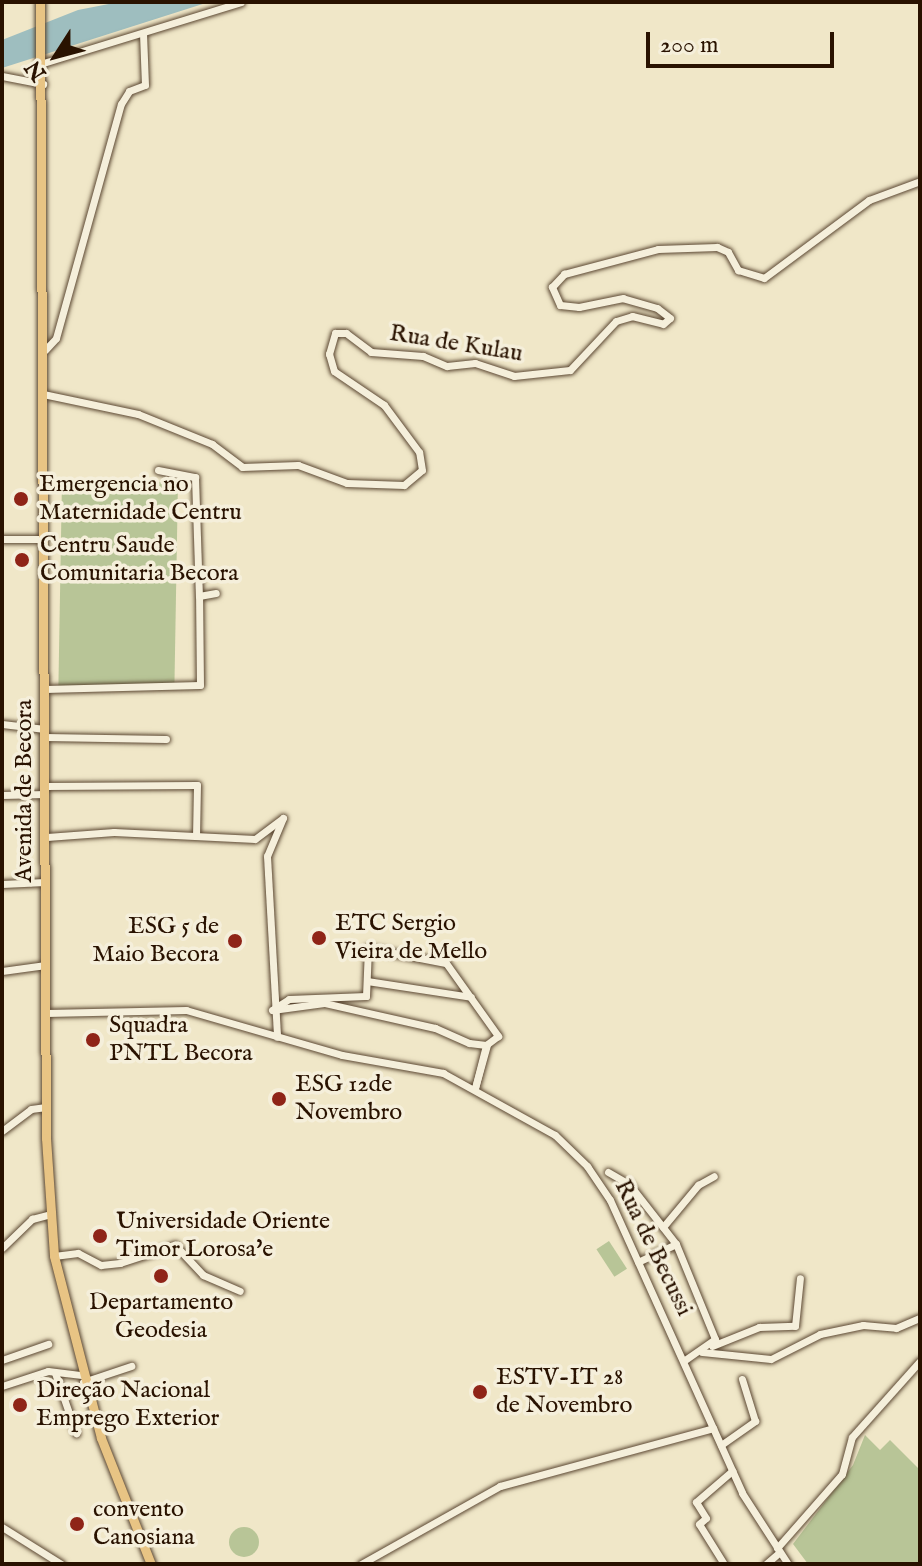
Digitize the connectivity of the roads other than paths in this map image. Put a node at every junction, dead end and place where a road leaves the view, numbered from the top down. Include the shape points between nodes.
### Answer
1 (40, 2) edge
2 (241, 2) edge
3 (143, 33) junction
4 (40, 60) junction
5 (2, 76) edge
6 (43, 84) junction
7 (920, 181) edge
8 (45, 350) junction
9 (43, 394) junction
10 (158, 470) dead end
11 (2, 539) edge
12 (44, 539) junction
13 (216, 593) dead end
14 (199, 596) junction
15 (45, 689) junction
16 (2, 724) edge
17 (45, 733) junction
18 (166, 739) dead end
19 (45, 790) junction
20 (2, 795) edge
21 (196, 835) junction
22 (47, 837) junction
23 (45, 882) junction
24 (2, 884) edge
25 (46, 965) junction
26 (2, 971) edge
27 (367, 981) junction
28 (472, 997) junction
29 (272, 1010) junction
30 (46, 1013) junction
31 (277, 1037) junction
32 (487, 1045) junction
33 (46, 1107) junction
34 (2, 1131) edge
35 (608, 1172) dead end
36 (714, 1176) dead end
37 (51, 1214) junction
38 (663, 1227) junction
39 (676, 1244) junction
40 (2, 1248) edge
41 (54, 1256) junction
42 (638, 1262) junction
43 (800, 1278) dead end
44 (240, 1291) dead end
45 (920, 1318) edge
46 (48, 1344) dead end
47 (711, 1346) junction
48 (702, 1352) junction
49 (2, 1360) edge
50 (685, 1360) junction
51 (920, 1361) edge
52 (131, 1366) dead end
53 (55, 1373) junction
54 (82, 1378) junction
55 (742, 1379) dead end
56 (2, 1386) edge
57 (713, 1428) junction
58 (76, 1433) dead end
59 (721, 1445) junction
60 (732, 1471) junction
61 (2, 1527) edge
62 (778, 1550) junction
63 (61, 1564) edge
64 (151, 1564) edge
65 (361, 1564) edge
66 (724, 1564) edge
67 (766, 1564) edge
68 (788, 1564) edge

1 - 4 main road, Avenida de Becora
2 - 3 street
3 - 4 street
3 - 8 street via 145,85 129,91 121,104 56,338
4 - 6 main road, Avenida de Becora
5 - 6 street
6 - 8 main road, Avenida de Becora
7 - 9 street, Rua de Kulau via 869,200 764,278 738,270 728,252 717,247 658,249 564,274 552,287 560,305 579,307 623,298 657,308 670,318 663,324 632,316 616,321 570,370 514,376 475,363 447,366 411,353 371,352 346,333 335,333 329,354 334,371 384,405 419,452 422,470 404,485 347,483 298,465 242,467 212,444 138,414
8 - 9 main road, Avenida de Becora
9 - 12 main road, Avenida de Becora
10 - 14 street via 195,477
11 - 12 street
12 - 15 main road, Avenida de Becora
13 - 14 street
14 - 15 street via 200,685
15 - 17 main road, Avenida de Becora
16 - 17 street
17 - 18 street
17 - 19 main road, Avenida de Becora
19 - 20 street
19 - 21 street via 197,785
19 - 22 main road, Avenida de Becora
21 - 22 street via 114,832
21 - 29 street via 255,839 280,818 283,821 267,856
22 - 23 main road, Avenida de Becora
23 - 24 street
23 - 25 main road, Avenida de Becora
25 - 26 street
25 - 30 main road, Avenida de Becora
27 - 28 street
27 - 28 street via 368,948 446,963
27 - 29 street via 366,996 289,999
28 - 32 street via 498,1033
29 - 31 street
29 - 32 street via 335,1004
30 - 31 street, Rua de Becussi via 186,1010
30 - 33 main road, Avenida de Becora
31 - 42 street, Rua de Becussi via 443,1073 555,1135 602,1185
32 - 32 street via 488,1051 475,1088
33 - 34 street via 31,1109
33 - 37 main road, Avenida de Becora
35 - 38 street via 625,1179
36 - 38 street via 698,1185
37 - 40 street via 32,1219
37 - 41 main road, Avenida de Becora
38 - 39 street
39 - 42 street
39 - 47 street via 715,1336
41 - 44 street via 78,1253 101,1265 175,1245 203,1275
41 - 54 main road, Avenida de Becora
42 - 50 street, Rua de Becussi
43 - 47 street via 795,1326 759,1327
45 - 48 street via 896,1328 870,1325 820,1334 771,1359
46 - 49 street
47 - 48 street
48 - 50 street
50 - 57 street, Rua de Becussi
51 - 62 street via 852,1437 842,1474
52 - 54 street
53 - 54 street
53 - 56 street
53 - 58 street
54 - 64 main road, Avenida de Becora
55 - 59 street via 755,1421
57 - 59 street, Rua de Becussi
57 - 65 street via 637,1453 500,1486
59 - 60 street, Rua de Becussi
60 - 62 street, Rua de Becussi
60 - 66 street via 696,1502 706,1518 699,1524
61 - 63 street
62 - 67 street
62 - 68 street, Rua de Becussi

